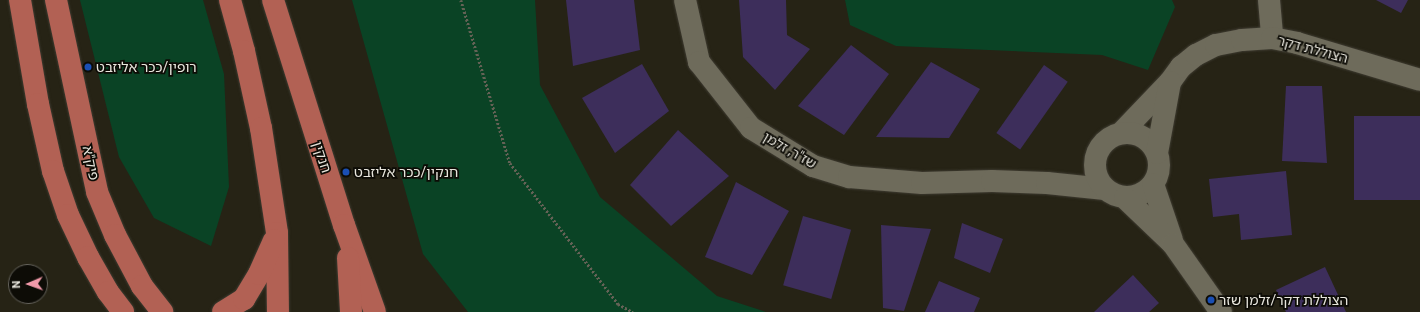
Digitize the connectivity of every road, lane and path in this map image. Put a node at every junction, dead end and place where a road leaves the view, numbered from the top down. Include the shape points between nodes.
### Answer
1 (20, 0) edge
2 (56, 0) edge
3 (230, 0) edge
4 (272, 0) edge
5 (461, 0) edge
6 (685, 0) edge
7 (1269, 0) edge
8 (1272, 38) junction
9 (1420, 80) edge
10 (1170, 82) junction
11 (1122, 132) junction
12 (1157, 152) junction
13 (1094, 162) junction
14 (1048, 183) junction
15 (1153, 184) junction
16 (1115, 193) junction
17 (344, 225) junction
18 (277, 233) junction
19 (1173, 244) junction
20 (165, 311) edge
21 (123, 312) edge
22 (223, 312) edge
23 (278, 312) edge
24 (351, 312) edge
25 (376, 312) edge
26 (633, 312) edge
27 (1221, 312) edge

1 - 21 main road via 38,104 53,171 68,215 88,257
2 - 20 main road, פיק"א via 97,192 115,235 142,286
3 - 18 main road via 262,128
4 - 17 main road, חנקין
5 - 26 path via 510,163 618,304
6 - 14 street, שז"ר, זלמן via 699,62 751,128 813,166 849,177 922,183
7 - 8 street
8 - 9 street, הצוללת דקר via 1297,43
8 - 10 street, הצוללת דקר via 1216,45 1181,67
10 - 11 street, הצוללת דקר
10 - 12 street, הצוללת דקר
11 - 12 street via 1143,136 1152,143
11 - 13 street via 1103,142
12 - 15 street via 1158,174
13 - 14 street, שז"ר, זלמן
13 - 16 street via 1099,182
14 - 16 street, שז"ר, זלמן
15 - 16 street via 1146,192 1136,196
15 - 19 street
16 - 19 street
17 - 24 main road via 351,287
17 - 25 main road, חנקין
18 - 22 main road via 259,274 244,299
18 - 23 main road
19 - 27 street

